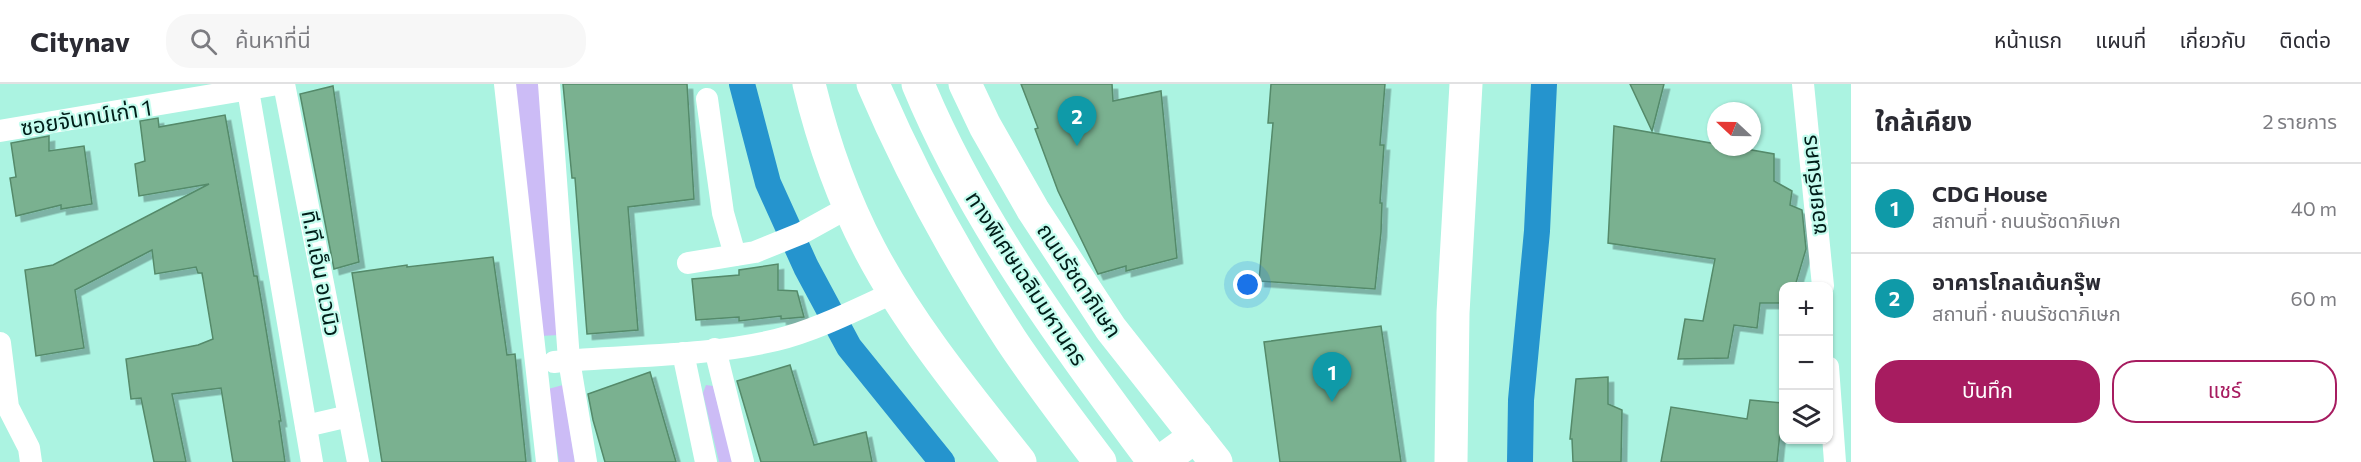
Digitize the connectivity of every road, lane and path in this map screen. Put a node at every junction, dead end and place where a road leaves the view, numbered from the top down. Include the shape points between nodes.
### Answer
1 (506, 84) edge
2 (549, 84) edge
3 (809, 84) edge
4 (873, 84) edge
5 (918, 84) edge
6 (966, 84) edge
7 (1466, 84) edge
8 (1803, 84) edge
9 (268, 86) edge
10 (707, 99) dead end
11 (0, 132) edge
12 (849, 207) junction
13 (745, 254) junction
14 (688, 263) dead end
15 (1823, 282) edge
16 (895, 292) junction
17 (0, 343) edge
18 (715, 349) junction
19 (683, 353) junction
20 (569, 360) junction
21 (537, 363) junction
22 (721, 374) junction
23 (690, 387) junction
24 (1831, 390) edge
25 (350, 416) junction
26 (306, 426) junction
27 (1196, 436) junction
28 (1840, 456) edge
29 (31, 462) edge
30 (312, 462) edge
31 (358, 462) edge
32 (547, 462) edge
33 (586, 462) edge
34 (706, 462) edge
35 (743, 462) edge
36 (1020, 462) edge
37 (1100, 462) edge
38 (1154, 462) edge
39 (1160, 462) edge
40 (1216, 462) edge
41 (1451, 462) edge

1 - 21 street
2 - 20 street
3 - 12 main road via 833,169
4 - 37 main road, ทางพิเศษเฉลิมมหานคร via 901,148 955,249 1012,341
5 - 38 main road, ทางพิเศษเฉลิมมหานคร via 935,126 983,215 1066,343
6 - 27 main road, ถนนรัชดาภิเษก via 1033,210 1111,329
7 - 41 main road via 1453,313
8 - 15 street, ซอยศรีนคร
9 - 11 street, ซอยจันทน์เก่า 1
9 - 25 street, ที.ที.เอ็น อเวนิว
9 - 26 street, ที.ที.เอ็น อเวนิว
10 - 13 street via 723,213
12 - 13 street via 802,233
12 - 16 main road
13 - 14 street
16 - 18 street via 777,340
16 - 36 main road
17 - 29 street via 8,407 29,448
18 - 19 street
18 - 22 street
19 - 20 street
19 - 23 street
20 - 21 street
20 - 33 street
21 - 32 street
22 - 23 street via 702,369 694,374
22 - 35 street
23 - 34 street
24 - 28 street
25 - 26 street
25 - 31 street, ที.ที.เอ็น อเวนิว
26 - 30 street, ที.ที.เอ็น อเวนิว
27 - 39 main road
27 - 40 main road, ถนนรัชดาภิเษก

